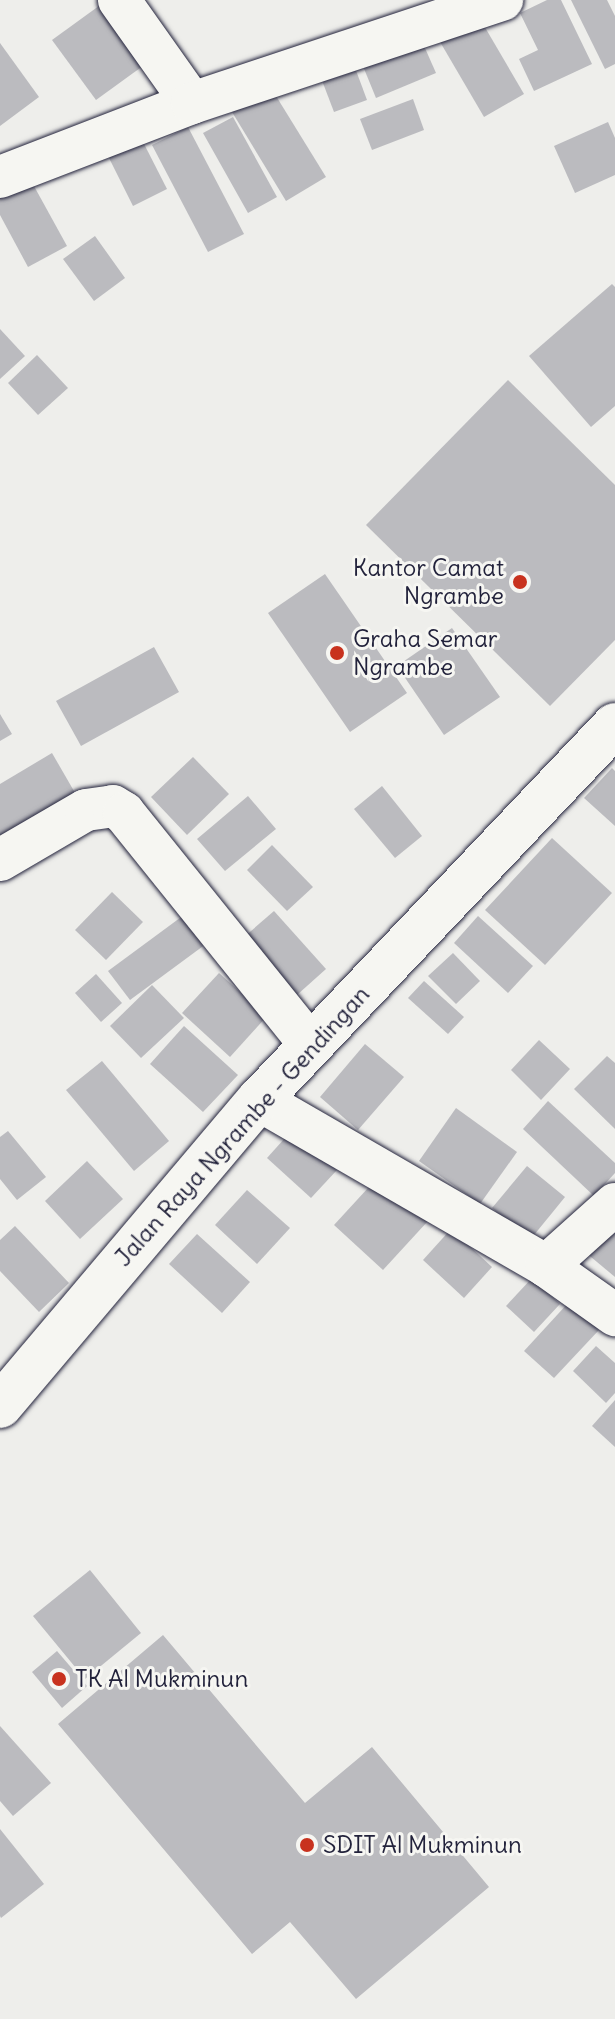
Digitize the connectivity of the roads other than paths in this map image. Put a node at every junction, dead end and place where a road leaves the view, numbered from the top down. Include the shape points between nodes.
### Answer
1 (119, 0) edge
2 (502, 0) edge
3 (192, 103) junction
4 (0, 177) edge
5 (615, 725) edge
6 (0, 860) edge
7 (310, 1044) junction
8 (259, 1100) junction
9 (615, 1204) edge
10 (546, 1266) junction
11 (615, 1315) edge
12 (0, 1406) edge

1 - 3 street
2 - 3 street
3 - 4 street
5 - 7 main road, Jalan Raya Ngrambe - Gendingan
6 - 7 street via 86,810 113,806 124,813
7 - 8 main road, Jalan Raya Ngrambe - Gendingan
8 - 10 street
8 - 12 main road, Jalan Raya Ngrambe - Gendingan
9 - 10 street
10 - 11 street

